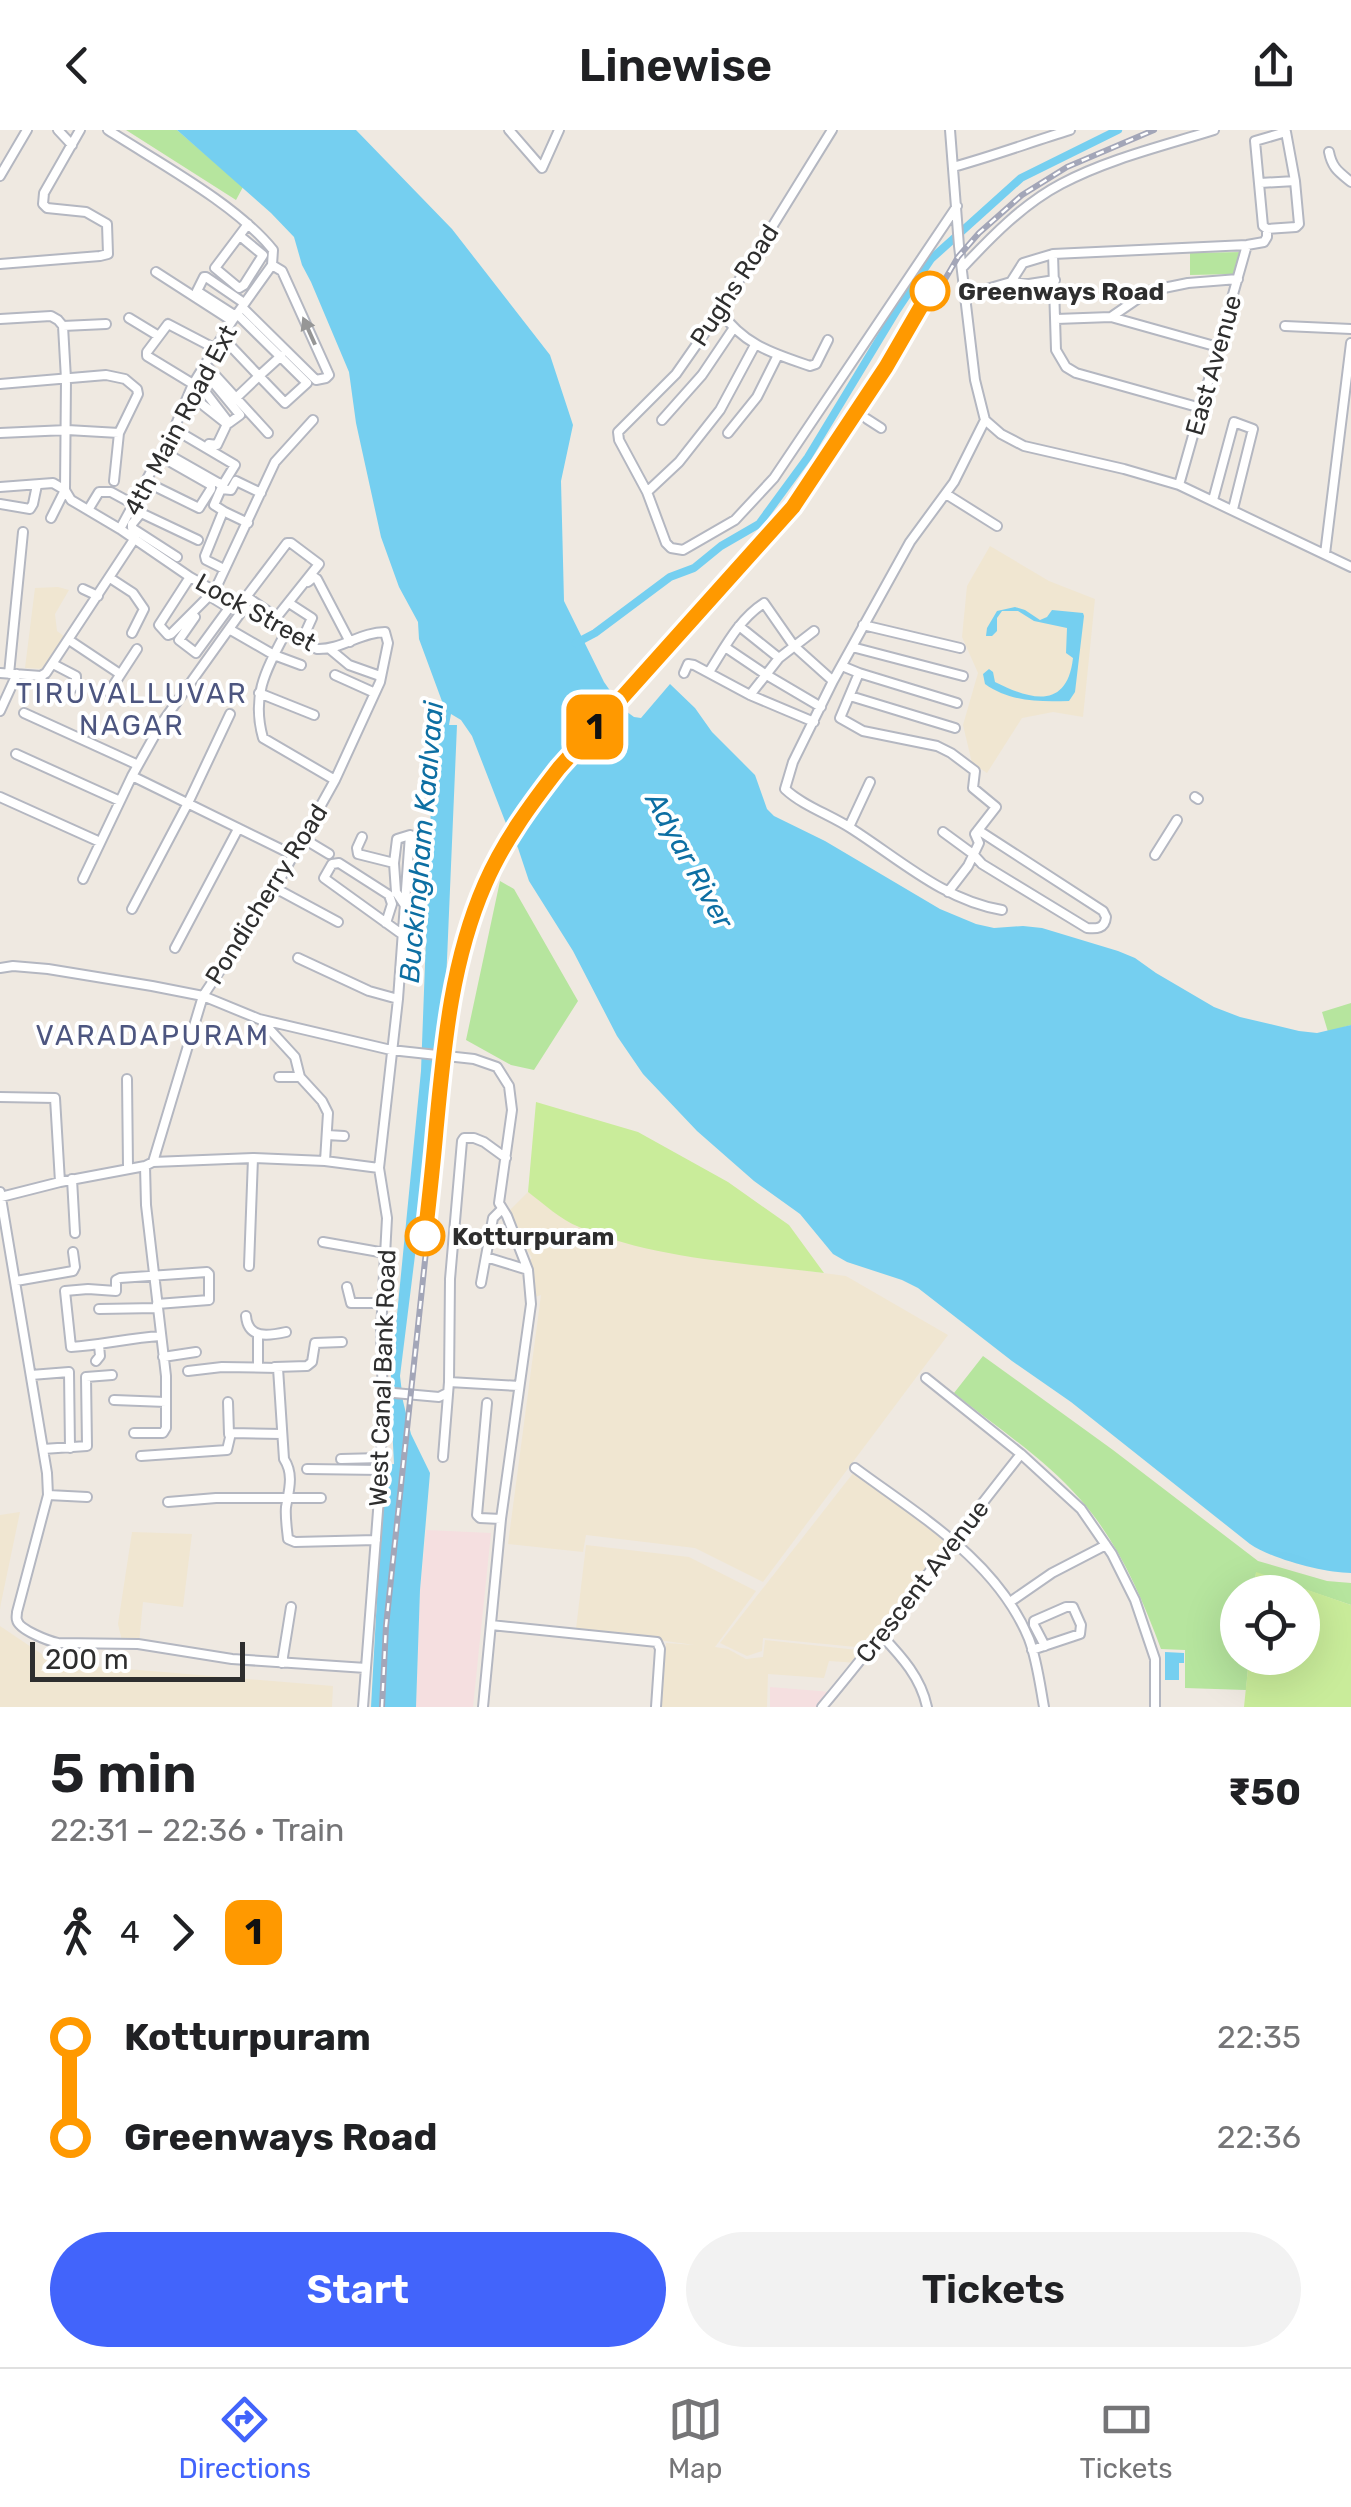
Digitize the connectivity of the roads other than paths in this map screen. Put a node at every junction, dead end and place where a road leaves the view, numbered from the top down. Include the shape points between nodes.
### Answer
1 (28, 130) edge
2 (58, 130) edge
3 (80, 130) edge
4 (108, 130) edge
5 (510, 130) edge
6 (559, 130) edge
7 (832, 130) edge
8 (950, 130) edge
9 (1025, 130) edge
10 (1070, 130) edge
11 (1214, 130) edge
12 (1024, 144) junction
13 (72, 145) junction
14 (1329, 152) dead end
15 (953, 167) junction
16 (0, 176) edge
17 (1295, 180) junction
18 (1351, 182) edge
19 (1260, 183) junction
20 (957, 206) junction
21 (248, 224) junction
22 (1267, 229) junction
23 (240, 236) junction
24 (1247, 246) junction
25 (1052, 254) junction
26 (273, 263) junction
27 (0, 264) edge
28 (962, 268) junction
29 (156, 272) dead end
30 (1238, 279) junction
31 (1055, 280) junction
32 (1011, 282) junction
33 (966, 295) junction
34 (720, 311) junction
35 (238, 312) junction
36 (1111, 317) junction
37 (129, 318) dead end
38 (1056, 319) junction
39 (0, 320) edge
40 (106, 324) dead end
41 (62, 326) junction
42 (1285, 326) dead end
43 (733, 329) junction
44 (1351, 329) edge
45 (157, 336) junction
46 (222, 337) junction
47 (828, 340) dead end
48 (1351, 343) edge
49 (754, 345) junction
50 (214, 348) junction
51 (1218, 348) junction
52 (778, 355) junction
53 (281, 356) junction
54 (204, 366) junction
55 (258, 376) junction
56 (66, 379) junction
57 (195, 382) junction
58 (0, 384) edge
59 (189, 394) junction
60 (236, 398) junction
61 (1201, 408) junction
62 (866, 419) dead end
63 (313, 420) dead end
64 (662, 420) dead end
65 (985, 420) junction
66 (175, 427) junction
67 (882, 428) dead end
68 (66, 430) junction
69 (119, 433) junction
70 (268, 433) dead end
71 (728, 433) dead end
72 (0, 434) edge
73 (161, 453) junction
74 (266, 453) dead end
75 (275, 462) junction
76 (114, 482) dead end
77 (146, 482) junction
78 (37, 484) junction
79 (1180, 485) junction
80 (0, 486) edge
81 (65, 490) junction
82 (647, 492) junction
83 (262, 493) junction
84 (946, 494) junction
85 (1213, 500) junction
86 (0, 504) edge
87 (134, 505) junction
88 (1233, 509) junction
89 (88, 510) junction
90 (225, 512) junction
91 (51, 518) dead end
92 (248, 523) junction
93 (997, 526) dead end
94 (120, 529) junction
95 (23, 532) dead end
96 (188, 535) junction
97 (135, 538) junction
98 (198, 540) dead end
99 (1325, 554) junction
100 (175, 560) junction
101 (1351, 567) edge
102 (224, 569) junction
103 (190, 577) junction
104 (110, 578) junction
105 (83, 589) dead end
106 (214, 592) junction
107 (98, 596) junction
108 (242, 603) junction
109 (292, 605) junction
110 (228, 608) junction
111 (278, 625) junction
112 (864, 625) junction
113 (739, 626) junction
114 (228, 630) junction
115 (384, 632) joint
116 (814, 632) dead end
117 (132, 633) dead end
118 (69, 640) junction
119 (302, 640) junction
120 (350, 642) junction
121 (794, 646) junction
122 (724, 647) junction
123 (852, 648) junction
124 (960, 648) dead end
125 (137, 649) dead end
126 (331, 650) junction
127 (274, 655) junction
128 (779, 658) junction
129 (53, 664) junction
130 (301, 664) dead end
131 (842, 666) junction
132 (684, 672) dead end
133 (709, 672) junction
134 (859, 673) junction
135 (9, 674) edge
136 (120, 674) junction
137 (764, 674) junction
138 (335, 675) dead end
139 (40, 676) junction
140 (380, 676) junction
141 (963, 676) dead end
142 (833, 681) junction
143 (108, 692) dead end
144 (259, 692) junction
145 (375, 693) junction
146 (750, 696) junction
147 (850, 696) junction
148 (957, 703) dead end
149 (821, 706) junction
150 (0, 711) edge
151 (24, 713) dead end
152 (230, 714) dead end
153 (314, 715) dead end
154 (814, 722) junction
155 (956, 728) dead end
156 (16, 754) dead end
157 (138, 765) junction
158 (132, 776) junction
159 (335, 780) junction
160 (870, 782) dead end
161 (0, 797) edge
162 (120, 801) junction
163 (188, 803) junction
164 (1176, 820) dead end
165 (849, 827) junction
166 (238, 829) junction
167 (978, 830) junction
168 (943, 832) dead end
169 (362, 837) dead end
170 (306, 840) junction
171 (100, 842) junction
172 (329, 854) dead end
173 (973, 854) junction
174 (293, 855) junction
175 (1154, 856) dead end
176 (394, 862) junction
177 (83, 880) dead end
178 (275, 888) junction
179 (948, 892) junction
180 (404, 904) junction
181 (132, 909) dead end
182 (1002, 910) dead end
183 (338, 922) dead end
184 (386, 923) junction
185 (402, 936) junction
186 (175, 948) dead end
187 (298, 958) dead end
188 (0, 964) edge
189 (203, 996) junction
190 (398, 999) junction
191 (260, 1019) junction
192 (392, 1050) junction
193 (279, 1078) dead end
194 (300, 1078) junction
195 (127, 1079) dead end
196 (0, 1098) edge
197 (326, 1135) junction
198 (344, 1136) dead end
199 (253, 1158) junction
200 (506, 1158) junction
201 (325, 1162) junction
202 (149, 1164) junction
203 (128, 1168) junction
204 (379, 1168) junction
205 (72, 1179) junction
206 (60, 1182) junction
207 (1, 1195) edge
208 (501, 1210) junction
209 (74, 1233) dead end
210 (324, 1242) dead end
211 (73, 1252) dead end
212 (385, 1253) junction
213 (486, 1257) junction
214 (249, 1266) dead end
215 (528, 1270) junction
216 (154, 1276) junction
217 (16, 1281) junction
218 (481, 1282) dead end
219 (347, 1287) dead end
220 (382, 1303) junction
221 (157, 1306) junction
222 (98, 1309) dead end
223 (246, 1316) dead end
224 (286, 1332) dead end
225 (258, 1334) junction
226 (160, 1336) junction
227 (342, 1342) dead end
228 (99, 1345) junction
229 (196, 1352) dead end
230 (163, 1356) junction
231 (96, 1360) dead end
232 (258, 1367) junction
233 (277, 1367) junction
234 (188, 1370) dead end
235 (31, 1375) junction
236 (112, 1375) dead end
237 (926, 1378) dead end
238 (449, 1386) junction
239 (519, 1386) junction
240 (386, 1392) junction
241 (114, 1400) dead end
242 (166, 1402) junction
243 (228, 1402) dead end
244 (487, 1403) dead end
245 (134, 1433) dead end
246 (229, 1434) junction
247 (282, 1434) junction
248 (70, 1448) junction
249 (44, 1450) junction
250 (1022, 1454) junction
251 (141, 1456) dead end
252 (443, 1457) dead end
253 (381, 1458) junction
254 (340, 1459) dead end
255 (856, 1468) dead end
256 (307, 1469) dead end
257 (381, 1470) junction
258 (48, 1494) junction
259 (87, 1498) dead end
260 (289, 1498) junction
261 (321, 1498) dead end
262 (168, 1502) dead end
263 (501, 1519) junction
264 (376, 1540) junction
265 (953, 1540) junction
266 (1106, 1545) junction
267 (1010, 1602) junction
268 (290, 1607) dead end
269 (492, 1625) junction
270 (882, 1636) junction
271 (1045, 1646) junction
272 (1032, 1650) junction
273 (282, 1662) junction
274 (366, 1668) junction
275 (363, 1707) edge
276 (483, 1707) edge
277 (656, 1707) edge
278 (822, 1707) edge
279 (926, 1707) edge
280 (1044, 1707) edge
281 (1155, 1707) edge

1 - 16 street
2 - 13 street
3 - 13 street
4 - 21 street
5 - 6 street via 542,168
7 - 34 street, Pughs Road
8 - 15 street
9 - 12 street
10 - 12 street
11 - 28 street via 1062,184 994,234
12 - 15 street
13 - 27 street via 42,204 90,213 107,224 108,254
14 - 18 street
15 - 20 street
17 - 19 street
17 - 19 street via 1286,132 1256,140
17 - 22 street via 1299,224
19 - 22 street
20 - 28 street
20 - 82 street via 774,478 735,520 677,550 666,543
21 - 23 street
21 - 26 street via 273,250
22 - 24 street via 1264,242
23 - 23 street via 214,268 240,288 263,255
24 - 25 street
24 - 30 street, East Avenue
25 - 31 street
25 - 32 street via 1023,263
26 - 35 street, 4th Main Road Ext
35 -> 26 street via 316,380 329,375
28 - 33 street
29 - 35 street
30 - 36 street via 1149,290
30 - 51 street, East Avenue
31 - 32 street
31 - 38 street
32 - 33 street
33 - 65 street
34 - 43 street
34 - 82 street, Pughs Road via 676,374 618,432
35 - 35 street via 197,291 204,277 206,277
35 - 46 street, 4th Main Road Ext
35 - 53 street
36 - 38 street
36 - 51 street
37 - 45 street
38 - 61 street via 1056,350 1066,367
39 - 41 street via 51,316
40 - 41 street
41 - 56 street
42 - 44 street
43 - 49 street
43 - 64 street
45 - 50 street via 172,324
45 - 57 street via 147,356
46 - 50 street, 4th Main Road Ext
46 - 55 street
47 - 52 street via 813,366
48 - 99 street
49 - 52 street
49 - 82 street via 720,410
50 - 54 street, 4th Main Road Ext
51 - 61 street, East Avenue
52 - 71 street
53 - 55 street
53 - 55 street via 307,383 287,403
54 - 57 street, 4th Main Road Ext
54 - 57 street via 240,414 229,423
54 - 60 street
55 - 60 street
56 - 58 street
56 - 68 street
56 - 69 street via 116,376 137,389
57 - 59 street, 4th Main Road Ext
59 - 66 street, 4th Main Road Ext
59 - 66 street via 226,430 215,446
60 - 70 street
61 - 79 street, East Avenue
62 - 67 street
63 - 75 street
65 - 79 street via 1024,446
65 - 84 street
66 - 73 street, 4th Main Road Ext
66 - 73 street via 235,465 220,484
68 - 69 street
68 - 72 street
68 - 81 street
69 - 76 street
73 - 77 street, 4th Main Road Ext
73 - 77 street via 211,489 198,508
74 - 75 street
75 - 83 street
77 - 87 street, 4th Main Road Ext
78 - 80 street
78 - 81 street
78 - 86 street via 30,509
79 - 85 street
81 - 89 street, Lock Street
81 - 91 street
83 - 90 street via 236,481 231,490 221,489 214,505
83 - 92 street
84 - 93 street
84 - 112 street via 910,542
85 - 88 street
85 - 88 street via 1234,422 1253,428
87 - 89 street via 99,492
87 - 94 street, 4th Main Road Ext
88 - 99 street
89 - 94 street, Lock Street
90 - 92 street
90 - 102 street via 204,556
92 - 102 street
94 - 97 street, Lock Street
95 - 135 street
96 - 98 street
96 - 100 street
96 - 100 street via 141,512 132,524
97 - 100 street, Lock Street
97 - 104 street
99 - 101 street
100 - 103 street, Lock Street
102 - 106 street
103 - 106 street, Lock Street
103 - 106 street via 159,624 168,635
104 - 107 street
104 - 117 street via 143,606
105 - 107 street
106 - 108 street, Lock Street
106 - 110 street
106 - 110 street via 181,643 198,652
107 - 118 street
108 - 110 street
108 - 111 street, Lock Street
108 - 111 street via 291,543 319,565
108 - 114 street
109 - 111 street
109 - 119 street via 312,618
109 - 120 street via 311,578 318,579
111 - 119 street, Lock Street
111 - 127 street
112 - 123 street
112 - 124 street
113 - 121 street via 764,604
113 - 122 street
113 - 128 street
114 - 127 street
114 - 157 street
115 - 120 street, Lock Street
115 - 140 street, Pondicherry Road
116 - 121 street
118 - 129 street
118 - 136 street
119 - 126 street, Lock Street
120 - 126 street, Lock Street
121 - 128 street
121 - 142 street
122 - 133 street
122 - 137 street
123 - 131 street
123 - 141 street
125 - 136 street
126 - 140 street via 349,666
127 - 130 street
127 - 144 street
128 - 137 street
129 - 139 street
129 - 139 street via 76,678 66,697
131 - 134 street
131 - 142 street
132 - 133 street via 690,664
133 - 146 street
134 - 147 street
134 - 148 street
135 - 139 street
135 - 150 street
136 - 143 street
137 - 146 street
137 - 149 street
138 - 145 street
140 - 145 street, Pondicherry Road
142 - 149 street
144 - 153 street
144 - 159 street via 263,738
145 - 159 street, Pondicherry Road
146 - 154 street
147 - 155 street
147 - 167 street via 840,718 863,731 937,746 976,771 972,788 996,806
149 - 154 street
151 - 157 street
152 - 163 street
154 - 165 street via 785,789
156 - 162 street
157 - 158 street
158 - 162 street
158 - 163 street
159 - 170 street, Pondicherry Road
160 - 165 street
161 - 171 street
162 - 171 street
163 - 166 street
163 - 181 street
164 - 175 street
165 - 179 street
166 - 174 street
166 - 186 street
167 - 173 street
167 - 173 street via 1104,912 1106,921 1086,928
168 - 173 street
169 - 176 street via 358,854
170 - 172 street
170 - 174 street, Pondicherry Road
171 - 177 street
173 - 179 street
174 - 178 street, Pondicherry Road
176 - 180 street via 396,892
176 - 180 street, West Canal Bank Road via 397,839 410,834
178 - 183 street
178 - 189 street, Pondicherry Road
179 - 182 street
180 - 185 street, West Canal Bank Road
184 - 184 street via 390,895 332,864 324,878
184 - 185 street
185 - 190 street, West Canal Bank Road
187 - 190 street
188 - 189 street
189 - 191 street
189 - 202 street, Pondicherry Road
190 - 192 street, West Canal Bank Road
191 - 192 street
191 - 194 street via 295,1057
192 - 200 street via 474,1058 497,1067 509,1086 512,1110
192 - 204 street, West Canal Bank Road
193 - 194 street
194 - 197 street via 328,1114
195 - 203 street
196 - 206 street via 55,1098
197 - 198 street
197 - 201 street
199 - 201 street
199 - 202 street
199 - 214 street
200 - 208 street
200 - 238 street via 474,1138 462,1141
201 - 204 street
202 - 203 street
202 - 216 street
203 - 205 street
204 - 212 street, West Canal Bank Road
205 - 206 street
205 - 209 street
206 - 207 street
207 - 217 street
208 - 213 street via 493,1218
208 - 215 street
210 - 212 street
211 - 217 street via 73,1272
212 - 220 street, West Canal Bank Road
213 - 215 street
213 - 218 street
215 - 239 street via 531,1304
216 - 221 street
216 - 221 street via 209,1276 209,1300
216 - 228 street via 120,1278 116,1291 65,1290 71,1347
217 - 235 street
219 - 220 street via 351,1303
220 - 240 street, West Canal Bank Road
221 - 222 street
221 - 226 street
223 - 225 street via 247,1328
224 - 225 street
225 - 232 street
226 - 228 street
226 - 230 street
227 - 233 street via 315,1343 307,1366
228 - 231 street
229 - 230 street
230 - 242 street
232 - 233 street
232 - 234 street
233 - 247 street
235 - 248 street via 69,1372
235 - 249 street
236 - 248 street via 86,1377 88,1445
237 - 250 street
238 - 239 street
238 - 240 street via 439,1397
238 - 252 street
239 - 263 street
240 - 253 street, West Canal Bank Road
241 - 242 street
242 - 245 street via 165,1432
243 - 246 street
244 - 263 street via 477,1514
246 - 247 street
246 - 251 street via 227,1450
247 - 260 street
248 - 249 street
249 - 258 street
250 - 265 street, Crescent Avenue
250 - 266 street via 1080,1508
253 - 254 street
253 - 257 street, West Canal Bank Road
255 - 265 street
256 - 257 street
257 - 264 street, West Canal Bank Road
258 - 259 street
258 - 273 street via 17,1612 20,1626 58,1643 138,1644
260 - 261 street
260 - 262 street
260 - 264 street via 290,1541
263 - 269 street
264 - 274 street, West Canal Bank Road
265 - 267 street
265 - 270 street, Crescent Avenue
266 - 267 street
266 - 281 street via 1136,1600 1155,1659
267 - 272 street
268 - 273 street
269 - 276 street
269 - 277 street via 657,1642
270 - 278 street, Crescent Avenue
270 - 279 street via 904,1658
271 - 271 street via 1082,1632 1073,1607 1034,1622
271 - 272 street
272 - 280 street
273 - 274 street
274 - 275 street, West Canal Bank Road

